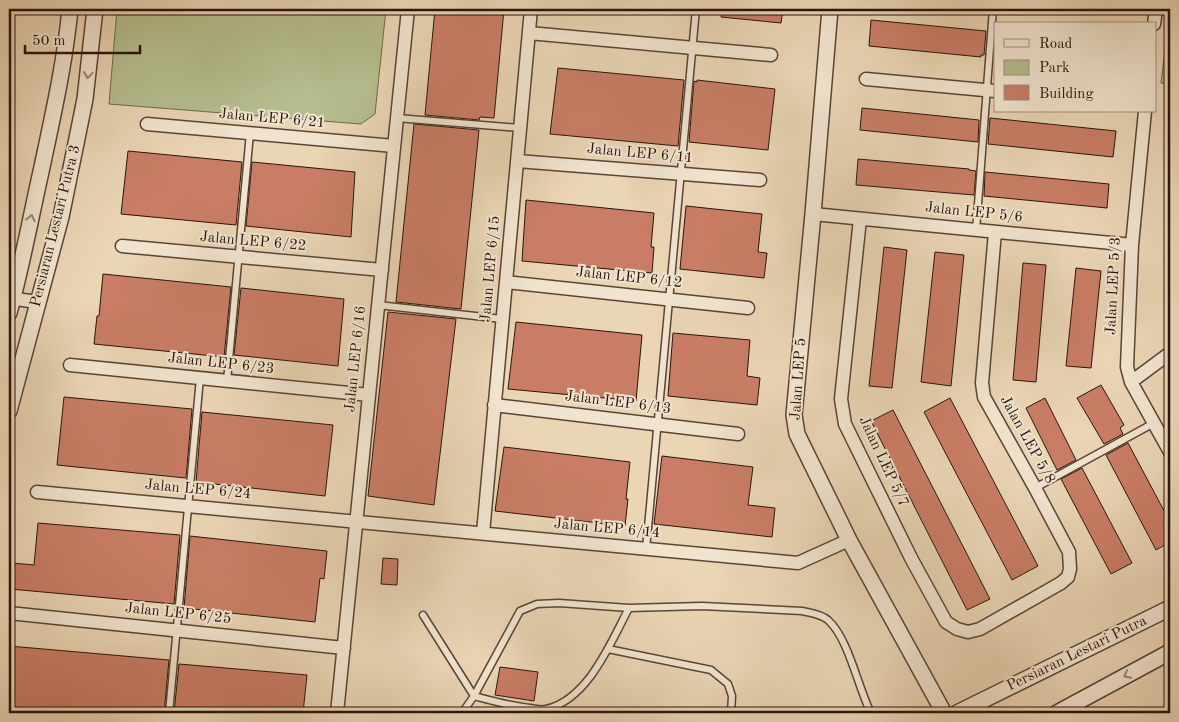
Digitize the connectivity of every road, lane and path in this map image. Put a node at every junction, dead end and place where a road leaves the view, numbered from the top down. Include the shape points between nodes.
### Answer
1 (70, 9) edge
2 (95, 9) edge
3 (408, 9) edge
4 (531, 9) edge
5 (696, 9) edge
6 (830, 9) edge
7 (993, 9) edge
8 (1156, 9) edge
9 (1154, 22) edge
10 (529, 33) junction
11 (692, 48) junction
12 (771, 55) dead end
13 (866, 79) dead end
14 (991, 90) edge
15 (1145, 112) edge
16 (397, 118) junction
17 (147, 124) dead end
18 (520, 128) junction
19 (250, 133) junction
20 (394, 146) junction
21 (517, 161) junction
22 (681, 174) junction
23 (760, 180) dead end
24 (814, 214) junction
25 (860, 218) junction
26 (976, 230) junction
27 (995, 232) junction
28 (1132, 245) junction
29 (122, 246) dead end
30 (238, 257) junction
31 (382, 270) junction
32 (15, 271) edge
33 (506, 282) junction
34 (669, 299) junction
35 (37, 302) junction
36 (10, 303) edge
37 (378, 305) junction
38 (748, 308) dead end
39 (502, 319) junction
40 (1170, 353) edge
41 (70, 365) dead end
42 (200, 378) junction
43 (227, 381) junction
44 (1131, 382) junction
45 (369, 395) junction
46 (494, 405) junction
47 (9, 411) edge
48 (1154, 423) junction
49 (657, 424) junction
50 (738, 434) dead end
51 (1170, 452) edge
52 (1035, 488) junction
53 (37, 492) dead end
54 (188, 506) junction
55 (357, 522) junction
56 (483, 533) junction
57 (849, 540) junction
58 (646, 548) junction
59 (1070, 569) joint
60 (629, 608) junction
61 (1170, 608) edge
62 (9, 613) edge
63 (423, 614) dead end
64 (177, 631) junction
65 (344, 648) junction
66 (608, 649) junction
67 (1170, 652) edge
68 (474, 696) junction
69 (170, 713) edge
70 (337, 713) edge
71 (462, 713) edge
72 (731, 713) edge
73 (872, 713) edge
74 (944, 713) edge
75 (957, 713) edge
76 (1057, 713) edge

32 -> 1 street, Persiaran Lestari Putra 3 via 63,57
2 -> 35 street, Persiaran Lestari Putra 3 via 83,108 61,217
3 - 16 street, Jalan LEP 6/16
4 - 10 street, Jalan LEP 6/15
5 - 11 lane
6 - 24 street, Jalan LEP 5
7 - 14 lane
8 - 9 street
10 - 11 street
10 - 18 street, Jalan LEP 6/15
11 - 12 street
11 - 22 lane
13 - 14 street
14 - 26 lane
15 - 28 street, Jalan LEP 5/3
16 - 18 lane
16 - 20 street, Jalan LEP 6/16
17 - 19 street, Jalan LEP 6/21
18 - 21 street, Jalan LEP 6/15
19 - 20 street, Jalan LEP 6/21
19 - 30 lane
20 - 31 street, Jalan LEP 6/16
21 - 22 street, Jalan LEP 6/11
21 - 33 street, Jalan LEP 6/15
22 - 23 street, Jalan LEP 6/11
22 - 34 lane
24 - 25 street, Jalan LEP 5/6
24 - 57 street, Jalan LEP 5 via 794,415 797,434
25 - 26 street, Jalan LEP 5/6
25 - 59 street, Jalan LEP 5/7 via 841,400 846,424 910,558 946,622 968,632 980,629 1061,584
26 - 27 street, Jalan LEP 5/6
27 - 28 street, Jalan LEP 5/6
27 - 52 street, Jalan LEP 5/8 via 982,383 984,397
28 - 44 street, Jalan LEP 5/3 via 1127,356
29 - 30 street, Jalan LEP 6/22
30 - 31 street, Jalan LEP 6/22
30 - 43 lane
31 - 37 street, Jalan LEP 6/16
32 - 36 street, Persiaran Lestari Putra 3
33 - 34 street, Jalan LEP 6/12
33 - 39 street, Jalan LEP 6/15
34 - 38 street, Jalan LEP 6/12
34 - 49 lane
35 - 36 street
35 - 47 street, Persiaran Lestari Putra 3
37 - 39 lane
37 - 45 street, Jalan LEP 6/16
39 - 46 street, Jalan LEP 6/15
40 - 44 street
41 - 42 street, Jalan LEP 6/23
42 - 43 street, Jalan LEP 6/23
42 - 54 lane
43 - 45 street, Jalan LEP 6/23
44 - 48 street, Jalan LEP 5/3
45 - 55 street, Jalan LEP 6/16
46 - 49 street, Jalan LEP 6/13
46 - 56 street, Jalan LEP 6/15
48 - 51 street, Jalan LEP 5/3
48 - 52 lane
49 - 50 street, Jalan LEP 6/13
49 - 58 lane
52 - 59 street, Jalan LEP 5/8 via 1069,552
53 - 54 street, Jalan LEP 6/24
54 - 55 street, Jalan LEP 6/24
54 - 64 lane
55 - 56 street, Jalan LEP 6/14
55 - 65 street, Jalan LEP 6/16
56 - 58 street, Jalan LEP 6/14
57 - 58 street, Jalan LEP 6/14 via 798,562
57 - 74 street, Jalan LEP 5
60 - 66 lane
60 - 68 lane via 537,604 520,611
60 - 73 lane via 702,606 817,614 828,620 837,632
61 - 75 street, Persiaran Lestari Putra
62 - 64 street, Jalan LEP 6/25
63 - 68 lane
64 - 65 street, Jalan LEP 6/25
64 - 69 lane
65 - 70 street, Jalan LEP 6/16
66 - 68 lane via 584,686 561,703 544,710 506,705
66 - 72 lane via 711,670 728,684 732,696
67 -> 76 street
68 - 71 lane

